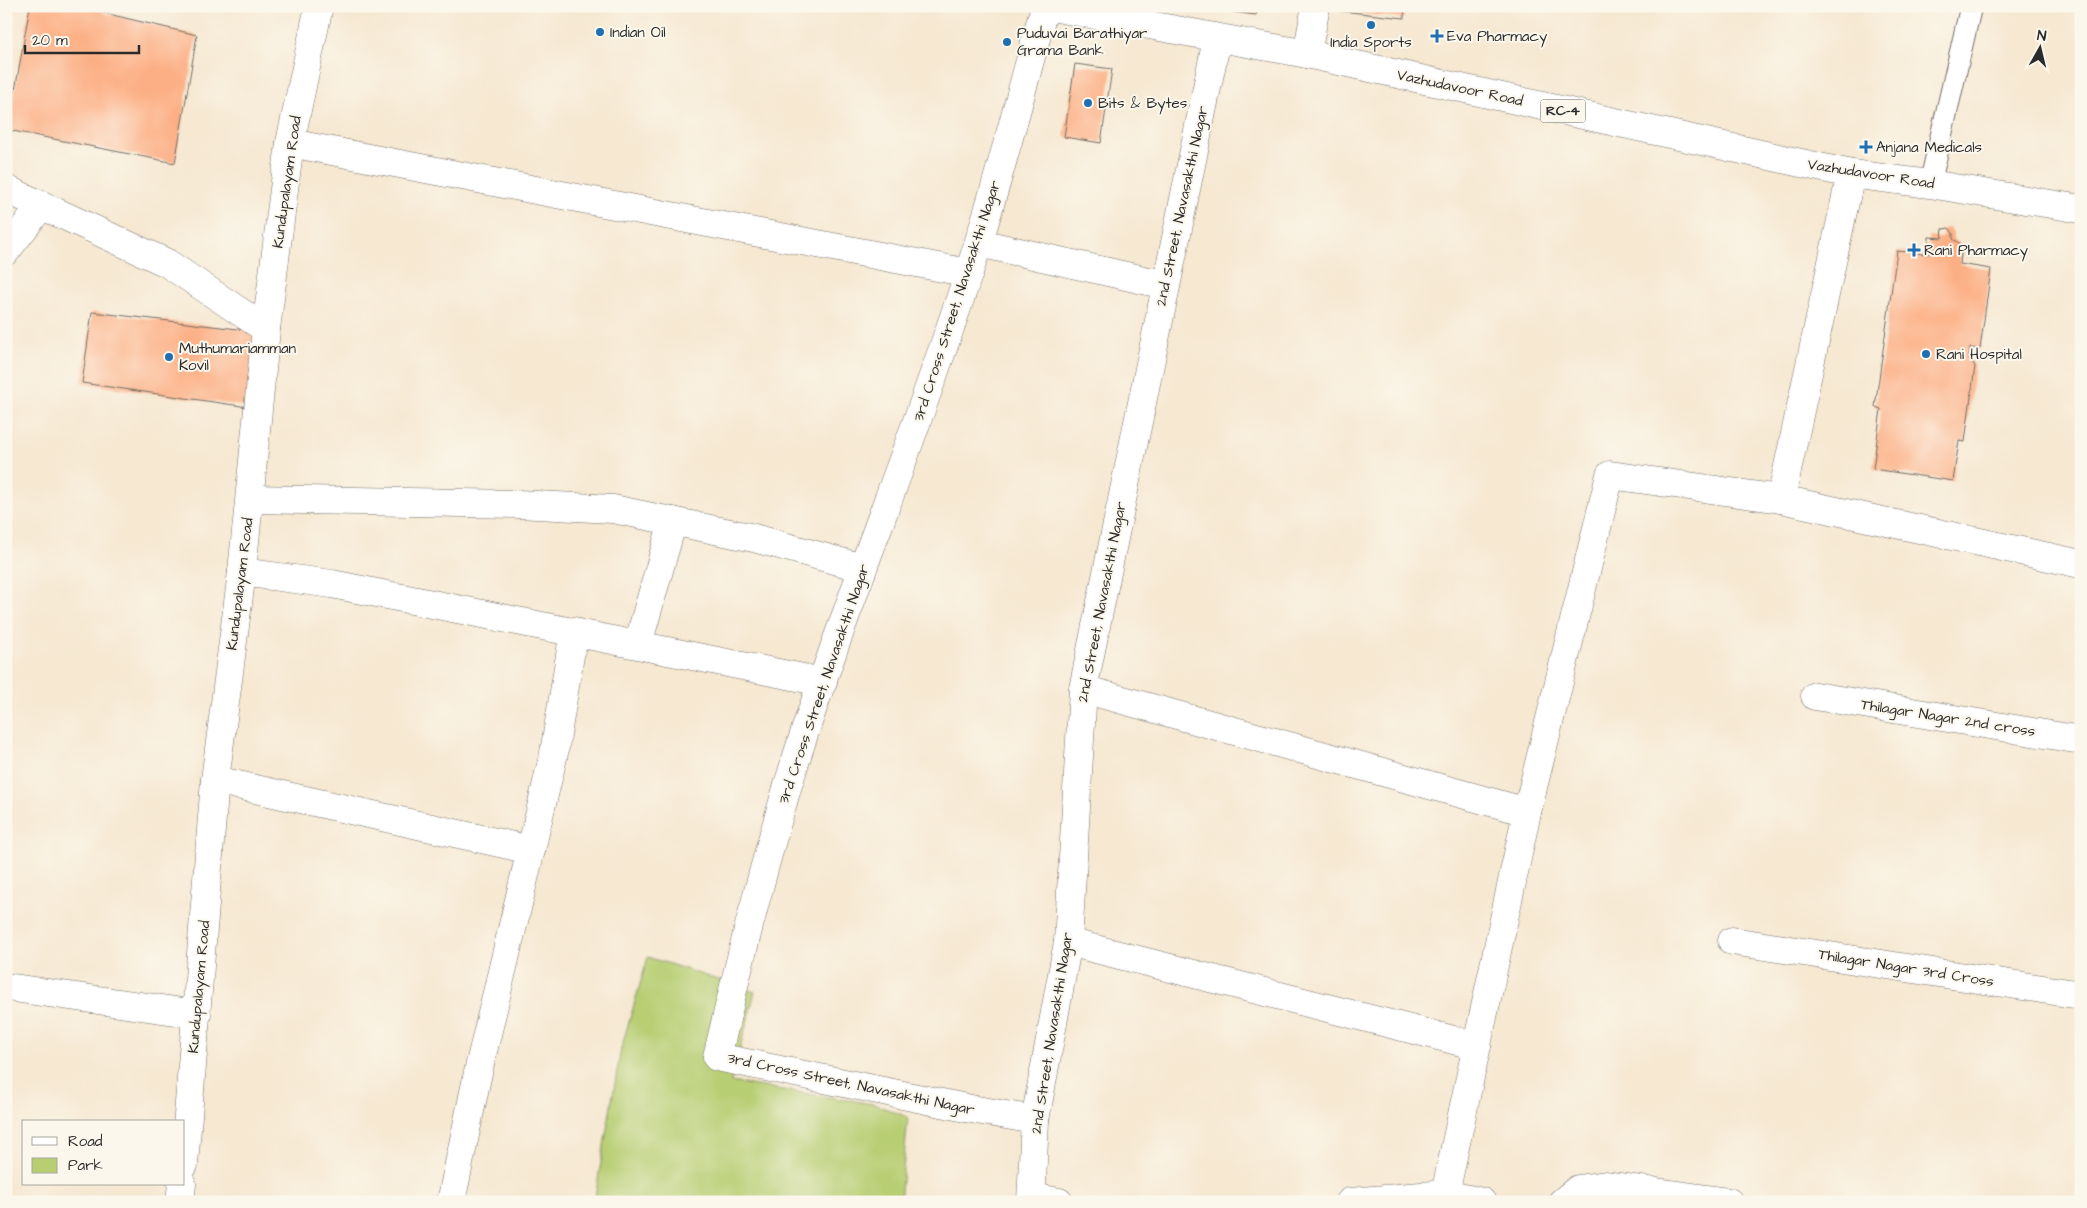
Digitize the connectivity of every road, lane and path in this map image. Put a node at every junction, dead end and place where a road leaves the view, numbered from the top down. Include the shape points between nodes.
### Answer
1 (319, 6) edge
2 (1046, 6) edge
3 (1316, 6) edge
4 (1971, 6) edge
5 (1217, 39) junction
6 (1307, 54) junction
7 (290, 143) junction
8 (1851, 174) junction
9 (1930, 184) junction
10 (6, 189) edge
11 (42, 205) junction
12 (2081, 209) edge
13 (979, 243) junction
14 (6, 251) edge
15 (969, 273) junction
16 (1166, 285) junction
17 (266, 329) junction
18 (250, 499) junction
19 (1780, 499) junction
20 (673, 521) junction
21 (2081, 564) edge
22 (863, 568) junction
23 (242, 572) junction
24 (574, 631) junction
25 (638, 644) junction
26 (823, 682) junction
27 (1083, 689) junction
28 (1815, 696) dead end
29 (2081, 740) edge
30 (215, 780) junction
31 (1527, 812) junction
32 (531, 850) junction
33 (1732, 941) dead end
34 (1068, 942) junction
35 (6, 987) edge
36 (2081, 995) edge
37 (197, 1014) junction
38 (1477, 1046) junction
39 (1035, 1120) junction
40 (185, 1153) edge
41 (182, 1186) edge
42 (1445, 1194) junction
43 (1570, 1195) edge
44 (1031, 1199) edge
45 (180, 1202) edge
46 (452, 1202) edge
47 (1059, 1202) edge
48 (1350, 1202) edge
49 (1482, 1202) edge
50 (1729, 1202) edge

1 - 7 street, Kundupalayam Road
2 - 5 street, Vazhudavoor Road / RC-4
2 - 13 street, 3rd Cross Street, Navasakthi Nagar
3 - 6 street
4 - 9 lane
5 - 6 street, Vazhudavoor Road / RC-4
5 - 16 street, 2nd Street, Navasakthi Nagar
6 - 8 street, Vazhudavoor Road / RC-4
7 - 15 street
7 - 17 street, Kundupalayam Road
8 - 9 street, Vazhudavoor Road / RC-4
8 - 19 street
9 - 12 street, Vazhudavoor Road / RC-4
10 - 11 street
11 - 14 street
11 - 17 street via 167,263
13 - 15 street, 3rd Cross Street, Navasakthi Nagar
13 - 16 street
15 - 22 street, 3rd Cross Street, Navasakthi Nagar via 930,389
16 - 27 street, 2nd Street, Navasakthi Nagar
17 - 18 street, Kundupalayam Road
18 - 20 street via 518,504 613,509
18 - 23 street, Kundupalayam Road
19 - 21 street
19 - 31 street via 1610,475
20 - 22 street via 754,538
20 - 25 street
22 - 26 street, 3rd Cross Street, Navasakthi Nagar
23 - 24 street via 332,584
23 - 30 street, Kundupalayam Road
24 - 25 street
24 - 32 street via 554,753
25 - 26 street
26 - 39 street, 3rd Cross Street, Navasakthi Nagar via 757,890 717,1057
27 - 31 street
27 - 34 street, 2nd Street, Navasakthi Nagar
28 - 29 street, Thilagar Nagar 2nd cross
30 - 32 street
30 - 37 street, Kundupalayam Road
31 - 38 street
32 - 46 street via 479,1068
33 - 36 street, Thilagar Nagar 3rd Cross
34 - 38 street
34 - 39 street, 2nd Street, Navasakthi Nagar
35 - 37 street
37 - 40 street, Kundupalayam Road
38 - 42 street
39 - 44 street, 2nd Street, Navasakthi Nagar
41 - 45 street
42 - 48 street
42 - 49 street
43 - 50 street via 1606,1185
44 - 47 street

